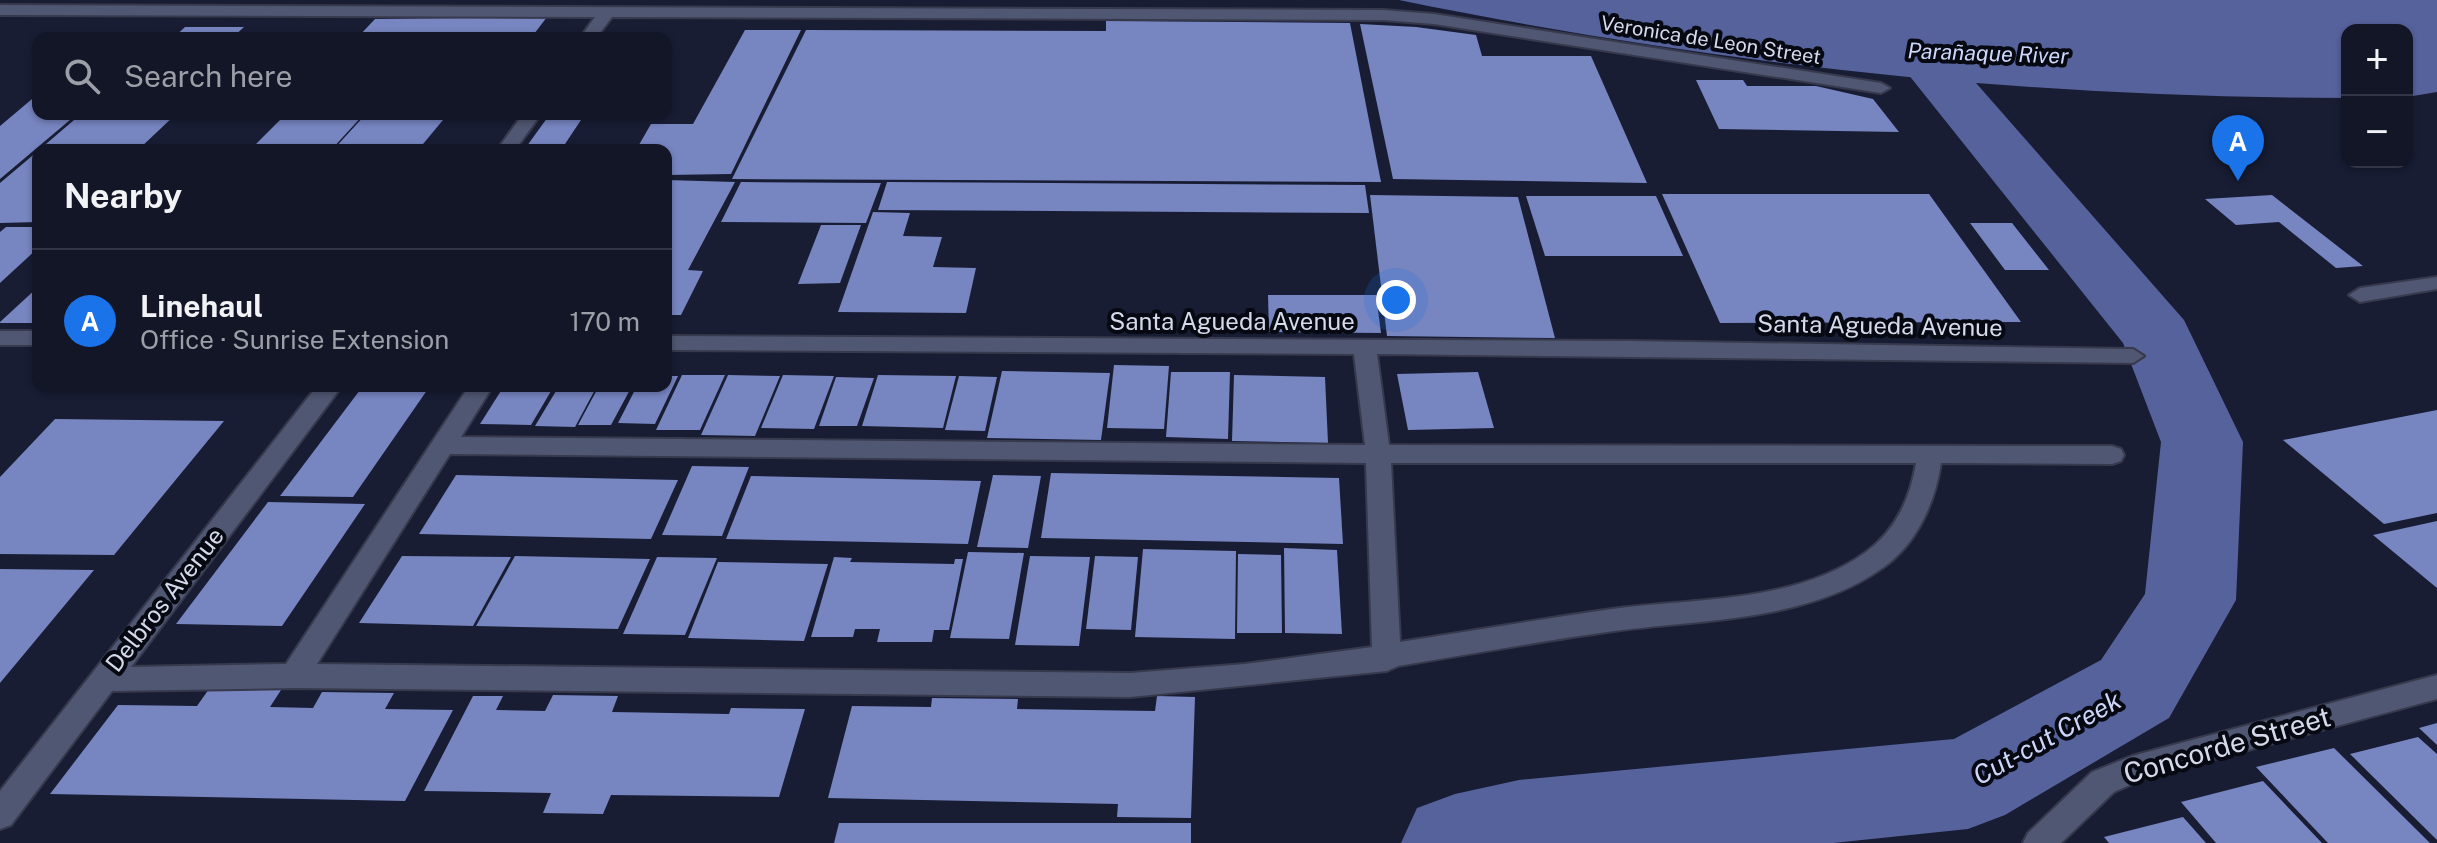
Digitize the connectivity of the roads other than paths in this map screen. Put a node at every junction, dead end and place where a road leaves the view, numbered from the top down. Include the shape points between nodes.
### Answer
1 (0, 10) edge
2 (608, 11) junction
3 (592, 32) edge
4 (1881, 88) dead end
5 (528, 120) edge
6 (510, 144) edge
7 (2437, 283) edge
8 (2360, 295) dead end
9 (0, 338) edge
10 (32, 338) edge
11 (672, 343) edge
12 (1365, 349) junction
13 (2133, 356) dead end
14 (325, 392) edge
15 (477, 392) edge
16 (442, 445) junction
17 (1930, 453) junction
18 (1378, 454) junction
19 (2112, 455) dead end
20 (1387, 659) junction
21 (294, 676) junction
22 (104, 679) junction
23 (2437, 687) edge
24 (0, 815) edge
25 (2039, 843) edge

1 - 2 street, Veronica de Leon Street
2 - 3 street
2 - 4 street, Veronica de Leon Street via 1383,15
5 - 6 street
7 - 8 street
9 - 10 street
11 - 12 street, Santa Agueda Avenue
12 - 13 street, Santa Agueda Avenue
12 - 18 street
14 - 22 street, Delbros Avenue
15 - 16 street
16 - 18 street
16 - 21 street
17 - 18 street
17 - 19 street
17 - 20 street via 1925,488 1906,530 1874,561 1840,580 1792,596 1584,624
18 - 20 street
20 - 21 street via 1200,682 1130,685
21 - 22 street
22 - 24 street, Delbros Avenue
23 - 25 street, Concorde Street via 2143,765 2103,782

